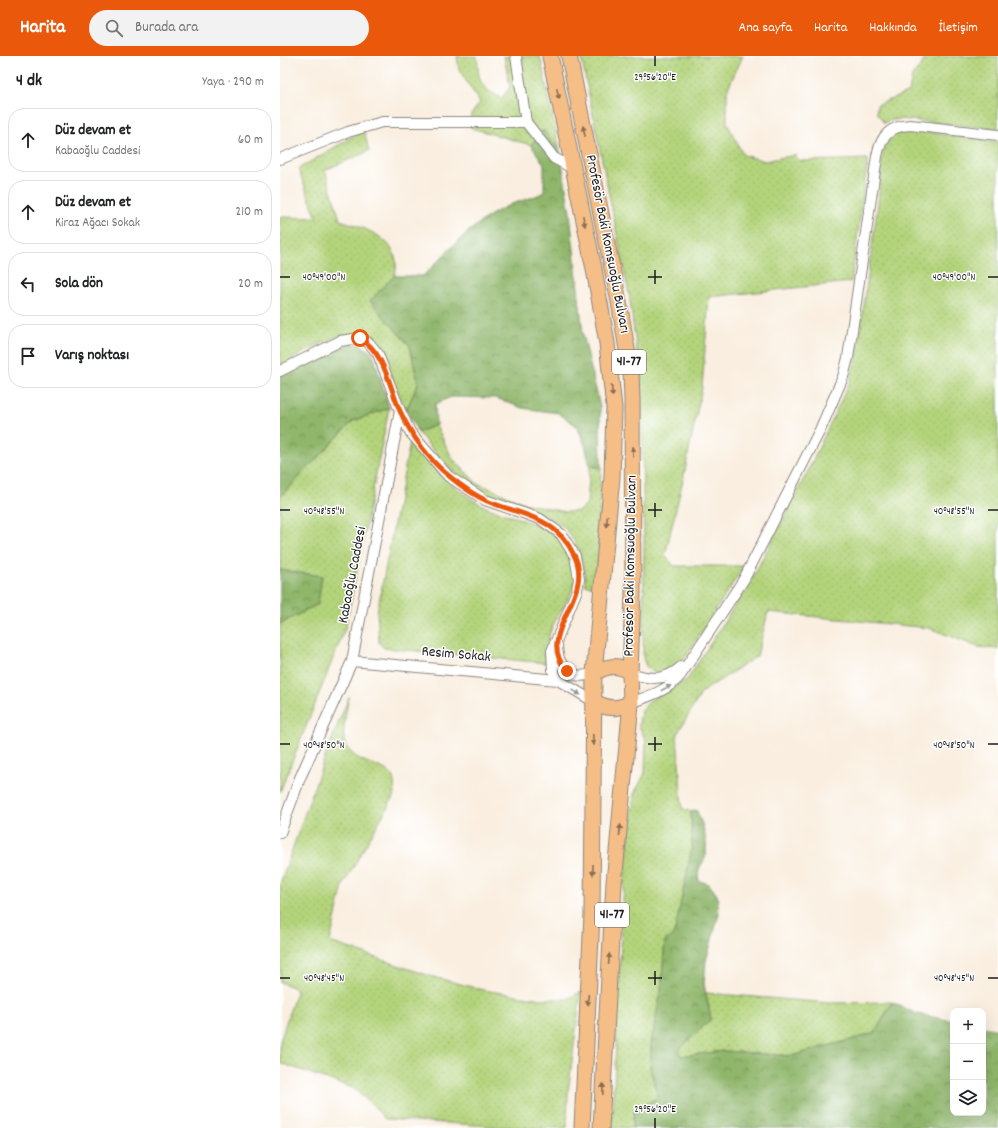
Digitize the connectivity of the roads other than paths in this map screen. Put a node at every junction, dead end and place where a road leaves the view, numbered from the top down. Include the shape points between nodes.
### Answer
1 (516, 56) edge
2 (550, 56) edge
3 (569, 56) edge
4 (526, 122) junction
5 (998, 135) edge
6 (280, 159) edge
7 (574, 170) junction
8 (280, 371) edge
9 (400, 411) junction
10 (557, 637) junction
11 (690, 659) junction
12 (352, 661) junction
13 (594, 672) junction
14 (630, 673) junction
15 (558, 680) junction
16 (593, 701) junction
17 (631, 703) junction
18 (280, 833) edge
19 (581, 1128) edge
20 (601, 1128) edge

1 - 4 street
2 -> 7 highway, Profesör Baki Komsuoğlu Bulvarı / 41-77
14 -> 3 highway, Profesör Baki Komsuoğlu Bulvarı / 41-77 via 633,592 631,374 612,266
4 - 6 street via 382,122 348,132
4 - 7 street via 554,158
5 - 11 street via 910,124 899,125 883,137 877,156 848,358 843,377 820,430 747,572
7 -> 13 highway, Profesör Baki Komsuoğlu Bulvarı / 41-77 via 607,343 614,408 612,478
8 - 9 street via 340,341 360,338 378,354
9 - 10 street via 410,432 448,476 485,500 540,519 552,526 568,544 575,556 579,579 577,590
9 - 12 street, Kabaoğlu Caddesi
10 - 13 street via 560,663 567,671 584,677
10 - 15 street via 551,659
11 - 14 street via 672,675 661,678
17 -> 11 street via 672,685
12 - 15 street, Resim Sokak
12 - 18 street, Kabaoğlu Caddesi via 300,778
13 - 14 highway via 610,666 624,668
13 - 16 highway
14 - 17 highway
15 -> 16 street
16 - 17 highway via 616,709
16 -> 19 highway, 41-77 via 592,915
20 -> 17 highway, 41-77 via 614,883

